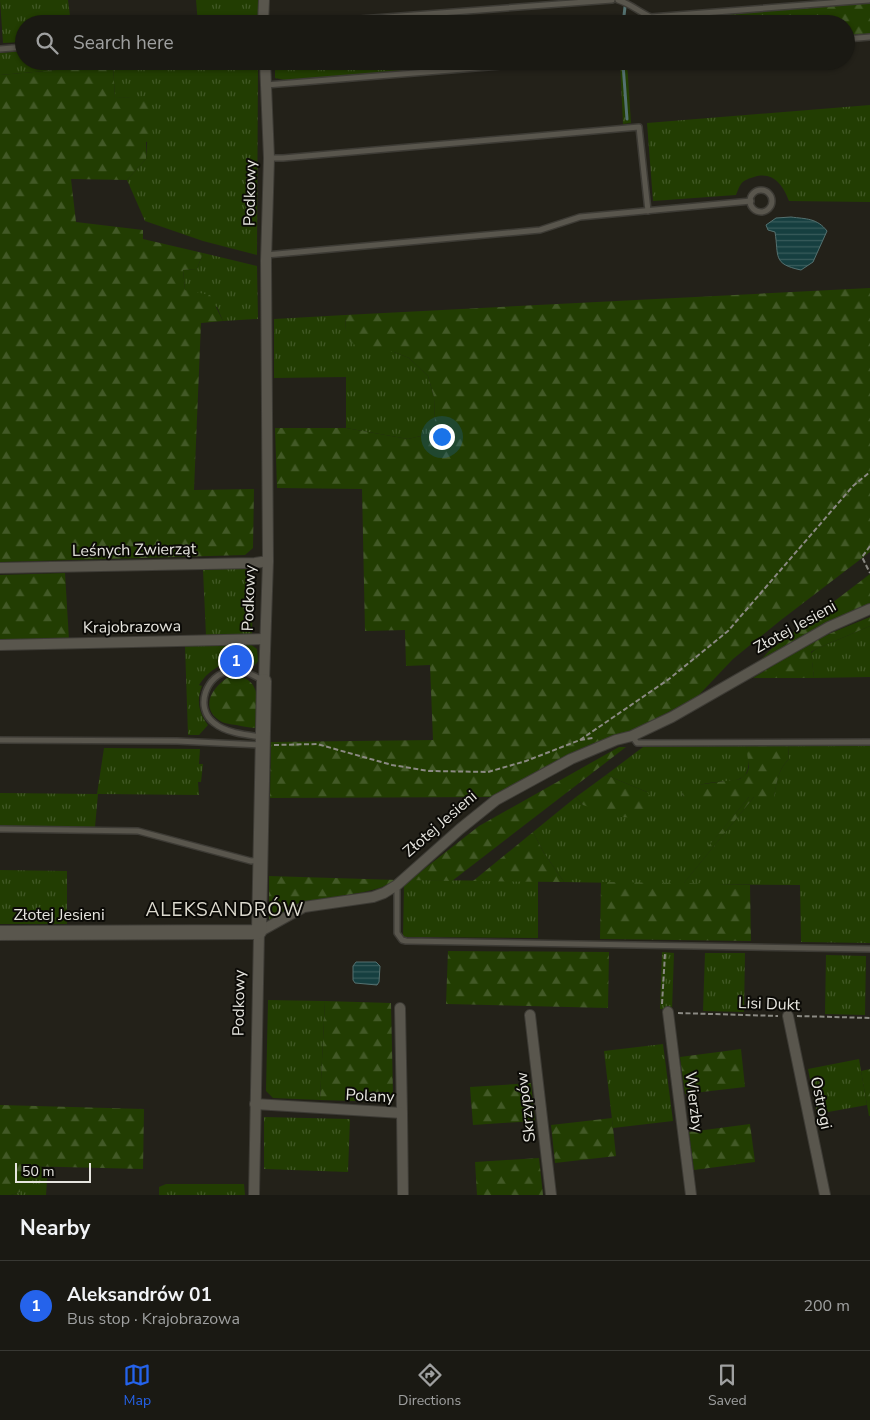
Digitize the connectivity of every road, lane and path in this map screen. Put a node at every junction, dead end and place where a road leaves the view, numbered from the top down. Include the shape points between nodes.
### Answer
1 (264, 0) edge
2 (612, 0) edge
3 (618, 0) edge
4 (869, 0) edge
5 (264, 15) edge
6 (413, 15) edge
7 (646, 15) edge
8 (677, 15) edge
9 (870, 37) edge
10 (855, 38) edge
11 (15, 48) edge
12 (0, 49) edge
13 (265, 70) edge
14 (450, 70) edge
15 (266, 85) junction
16 (269, 158) junction
17 (751, 201) junction
18 (648, 211) junction
19 (266, 255) junction
20 (870, 472) edge
21 (870, 546) edge
22 (268, 561) junction
23 (0, 568) edge
24 (870, 573) edge
25 (870, 609) edge
26 (265, 639) junction
27 (0, 645) edge
28 (264, 681) junction
29 (632, 736) junction
30 (597, 738) dead end
31 (0, 740) edge
32 (580, 740) junction
33 (262, 741) junction
34 (870, 742) edge
35 (0, 829) edge
36 (260, 860) junction
37 (397, 885) junction
38 (259, 932) junction
39 (0, 933) edge
40 (665, 946) junction
41 (870, 949) edge
42 (400, 1008) dead end
43 (530, 1015) dead end
44 (788, 1016) junction
45 (668, 1017) junction
46 (870, 1018) edge
47 (254, 1104) junction
48 (402, 1113) junction
49 (254, 1195) edge
50 (403, 1195) edge
51 (551, 1195) edge
52 (691, 1195) edge
53 (825, 1195) edge

1 - 5 street
2 - 6 lane
3 - 7 lane via 629,3
4 - 8 lane
9 - 10 lane
11 - 12 lane
13 - 15 street, Podkowy
14 - 15 lane
15 - 16 street, Podkowy
16 - 18 lane via 639,127
16 - 19 street, Podkowy
17 - 17 lane via 754,193 762,190 770,194 772,201 770,208 764,211 753,208
17 - 18 lane
18 - 19 lane via 580,217 540,230
19 - 22 street, Podkowy
20 - 32 path via 853,486 728,631 669,679
21 - 24 path via 862,557
22 - 23 street, Leśnych Zwierząt
22 - 26 street, Podkowy
25 - 29 street, Złotej Jesieni via 829,627 701,701
26 - 27 street, Krajobrazowa
26 - 28 street, Podkowy
28 - 33 street, Podkowy
28 - 33 lane via 242,671 228,671 215,677 204,696 205,713 215,725
29 - 34 lane via 637,743
29 - 37 street, Złotej Jesieni via 571,759 496,800
30 - 32 path
31 - 33 lane
32 - 33 path via 526,762 488,772 420,770 317,744
33 - 36 street, Podkowy
35 - 36 lane via 138,831 251,861
36 - 38 street, Podkowy
37 - 38 street, Złotej Jesieni via 373,896 304,907
37 - 40 lane via 397,932 406,941
38 - 39 street, Złotej Jesieni
38 - 47 street, Podkowy
40 - 41 lane
40 - 45 path via 662,1011 664,1018
42 - 48 street
43 - 51 street, Skrzypów
44 - 45 path, Lisi Dukt
44 - 46 path, Lisi Dukt
44 - 53 street, Ostrogi
45 - 52 street, Wierzby
47 - 48 street, Polany
47 - 49 street, Podkowy
48 - 50 street, Polany

